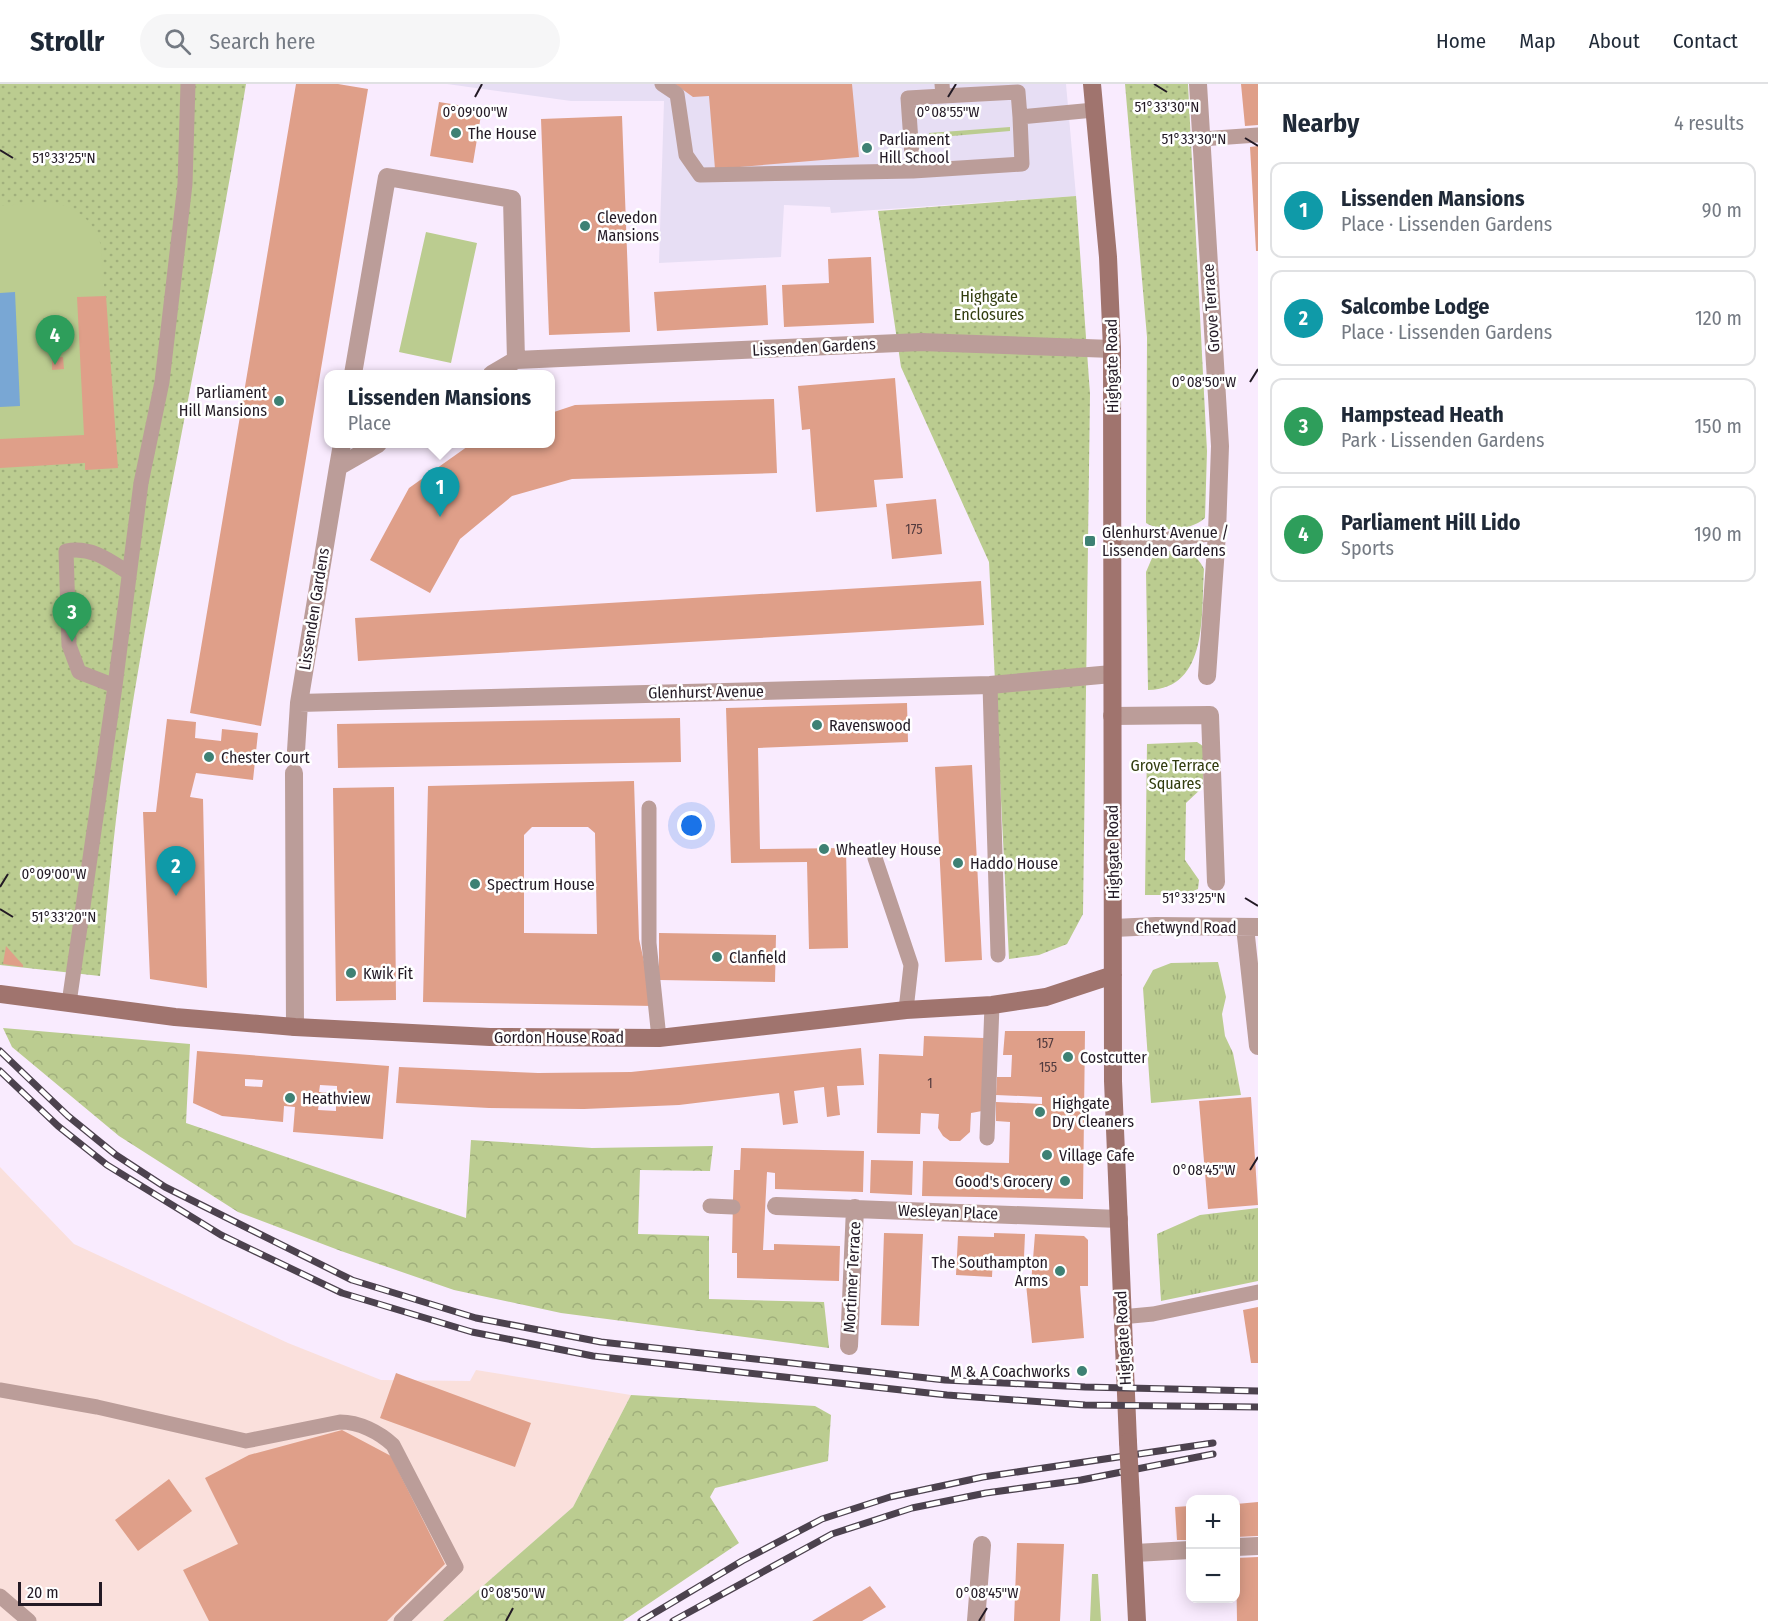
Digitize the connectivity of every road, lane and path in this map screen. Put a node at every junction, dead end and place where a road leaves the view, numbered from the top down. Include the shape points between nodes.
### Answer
1 (188, 84) edge
2 (662, 84) edge
3 (1092, 84) edge
4 (1198, 84) edge
5 (943, 90) edge
6 (1094, 110) junction
7 (1020, 117) junction
8 (1258, 135) edge
9 (1201, 140) junction
10 (913, 171) junction
11 (1112, 349) junction
12 (516, 360) junction
13 (355, 370) edge
14 (500, 370) edge
15 (341, 448) edge
16 (371, 448) edge
17 (338, 467) junction
18 (1217, 533) junction
19 (1114, 546) junction
20 (129, 573) junction
21 (1112, 674) junction
22 (1206, 676) dead end
23 (990, 685) junction
24 (115, 686) junction
25 (299, 702) junction
26 (1112, 716) junction
27 (296, 751) dead end
28 (294, 773) dead end
29 (650, 808) dead end
30 (875, 858) dead end
31 (1216, 882) dead end
32 (1252, 927) edge
33 (1114, 928) junction
34 (998, 955) dead end
35 (1113, 975) junction
36 (0, 994) edge
37 (69, 1003) junction
38 (992, 1005) junction
39 (906, 1010) junction
40 (295, 1027) junction
41 (659, 1038) junction
42 (1258, 1046) edge
43 (987, 1138) dead end
44 (710, 1206) dead end
45 (733, 1206) dead end
46 (771, 1207) dead end
47 (855, 1208) junction
48 (1119, 1219) junction
49 (1258, 1292) edge
50 (1121, 1317) junction
51 (849, 1346) dead end
52 (0, 1390) edge
53 (982, 1545) dead end
54 (1258, 1546) edge
55 (1240, 1547) edge
56 (1186, 1550) edge
57 (1135, 1553) junction
58 (0, 1596) edge
59 (29, 1621) edge
60 (401, 1621) edge
61 (976, 1621) edge
62 (1137, 1621) edge

1 - 20 lane via 185,184 162,382 141,483
2 - 10 lane via 677,94 686,154 700,174
3 - 6 main road, Highgate Road
4 - 9 street, Grove Terrace
5 - 7 lane via 1018,92
5 - 10 lane via 908,98
6 - 7 lane
6 - 11 main road, Highgate Road
7 - 10 lane via 1022,164
8 - 9 lane
9 - 18 street, Grove Terrace via 1220,447
11 - 12 street, Lissenden Gardens via 921,342
11 - 19 main road, Highgate Road
12 - 13 street via 512,199 387,177
12 - 14 street, Lissenden Gardens
15 - 17 street, Lissenden Gardens
16 - 17 street
17 - 25 street, Lissenden Gardens
18 - 19 lane
18 - 22 street, Grove Terrace
19 - 21 main road, Highgate Road
20 - 24 lane
20 - 24 lane via 102,555 77,549 66,551 69,645 79,672
21 - 23 street, Glenhurst Avenue
21 - 26 main road, Highgate Road
23 - 25 street, Glenhurst Avenue
23 - 34 lane
24 - 37 lane
25 - 27 street, Lissenden Gardens
26 - 31 street via 1210,715
26 - 33 main road, Highgate Road
28 - 40 street
29 - 41 lane via 649,943
30 - 39 lane via 911,966
32 - 33 street, Chetwynd Road
32 - 42 street
33 - 35 main road, Highgate Road
35 - 38 main road, Gordon House Road via 1046,997
35 - 48 main road, Highgate Road
36 - 37 main road, Gordon House Road
37 - 40 main road, Gordon House Road
38 - 39 main road, Gordon House Road
38 - 43 lane
39 - 41 main road, Gordon House Road
40 - 41 main road, Gordon House Road via 490,1037
44 - 45 lane
46 - 47 street, Wesleyan Place
47 - 48 street, Wesleyan Place
47 - 51 street, Mortimer Terrace
48 - 50 main road, Highgate Road
49 - 50 lane
50 - 57 main road, Highgate Road, bridge
52 - 60 lane via 97,1407 246,1441 340,1422 352,1422 384,1436 393,1445 456,1566
53 - 61 street
54 - 55 street
56 - 57 street
57 - 62 main road, Highgate Road
58 - 59 lane

